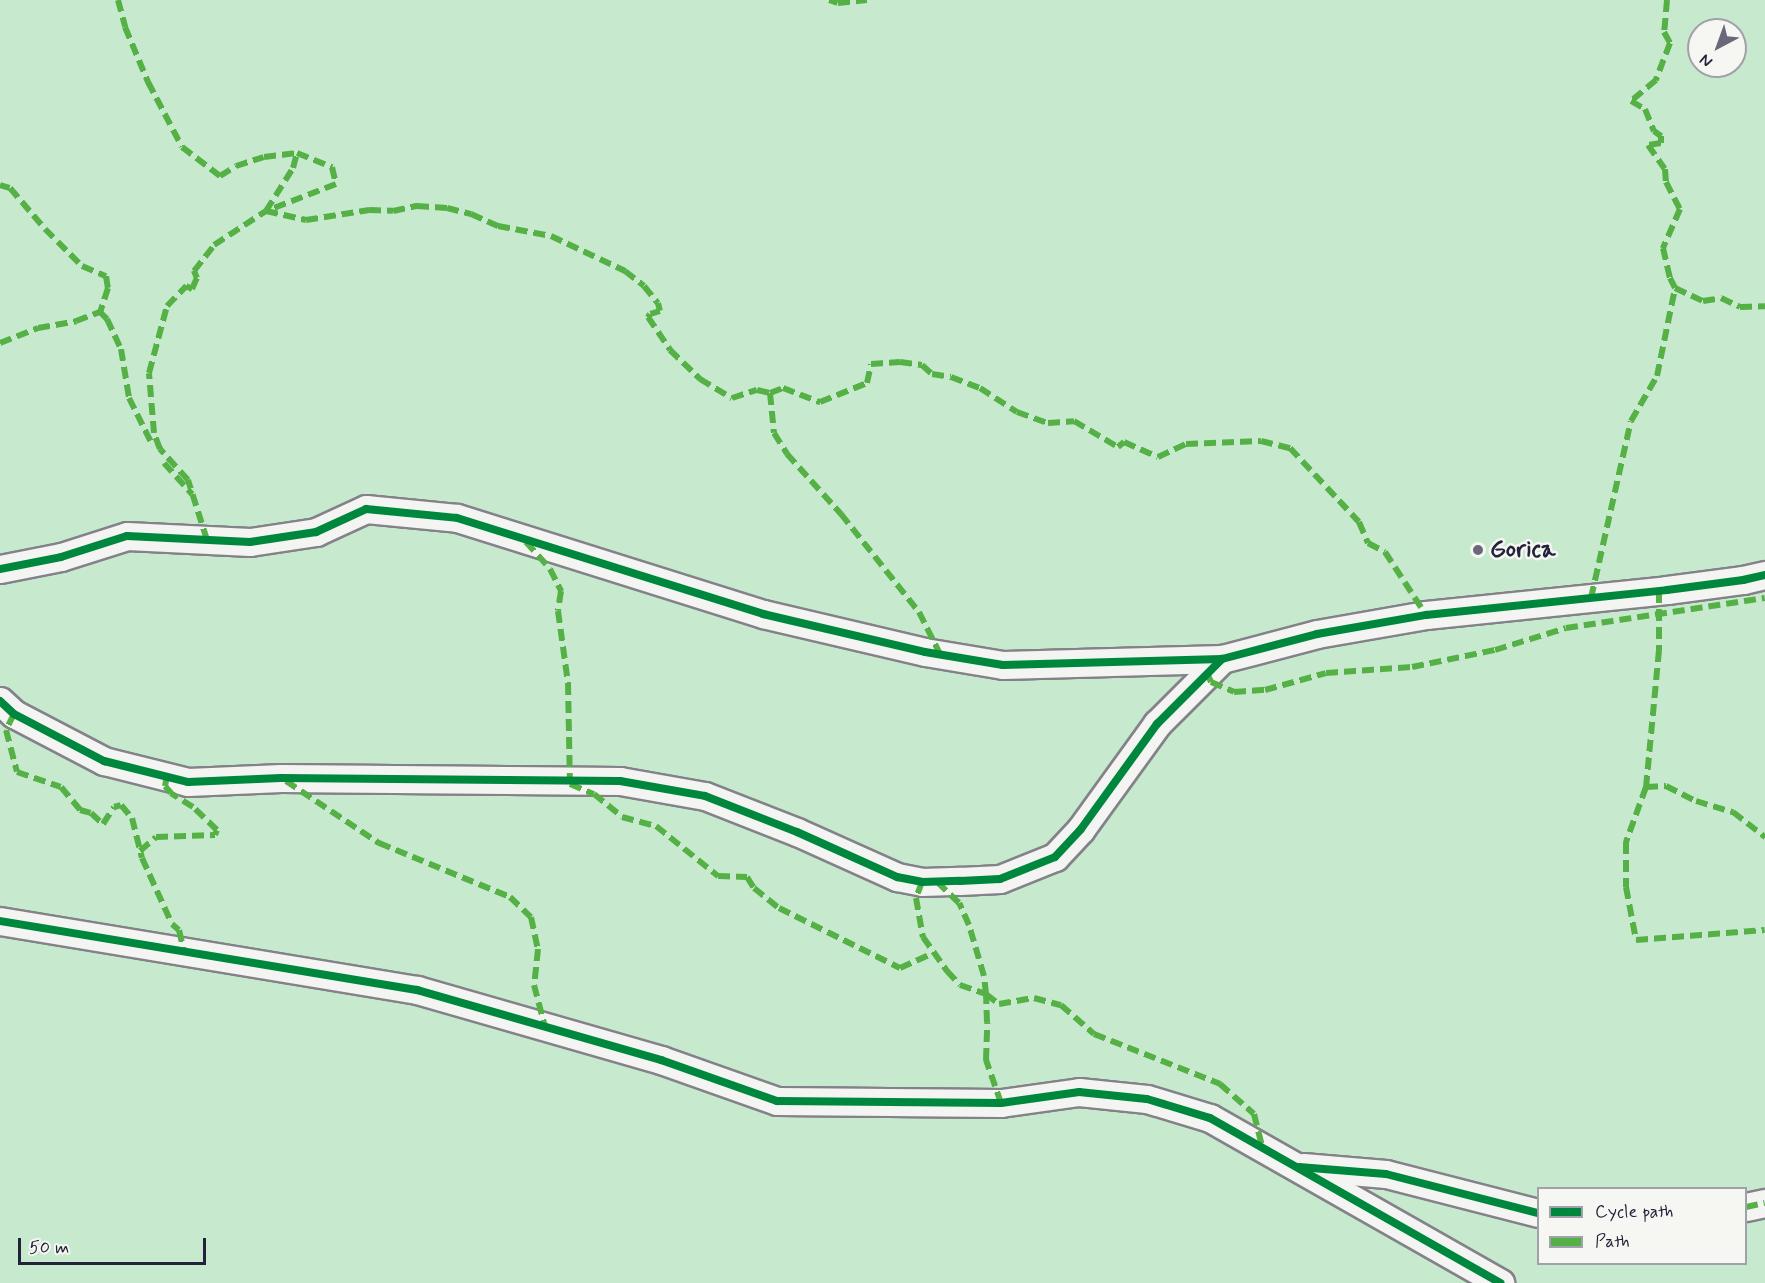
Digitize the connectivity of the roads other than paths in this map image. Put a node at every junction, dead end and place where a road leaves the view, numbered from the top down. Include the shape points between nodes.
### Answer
1 (0, 569) edge
2 (1765, 575) edge
3 (1222, 659) junction
4 (0, 701) edge
5 (0, 921) edge
6 (1293, 1166) junction
7 (1765, 1203) edge
8 (1747, 1207) edge
9 (1537, 1212) edge
10 (1500, 1283) edge

1 - 3 street via 61,557 127,536 250,542 316,532 366,509 457,518 763,614 966,659 1015,665
2 - 3 street via 1667,590 1426,615 1317,634
3 - 4 street via 1157,724 1081,829 1055,857 1000,879 960,881 922,882 897,877 705,796 620,781 282,778 188,782 104,761 14,714
5 - 6 street via 417,990 661,1060 777,1101 1001,1103 1079,1092 1147,1099 1210,1118
6 - 9 street via 1386,1174
6 - 10 street
7 - 8 street

